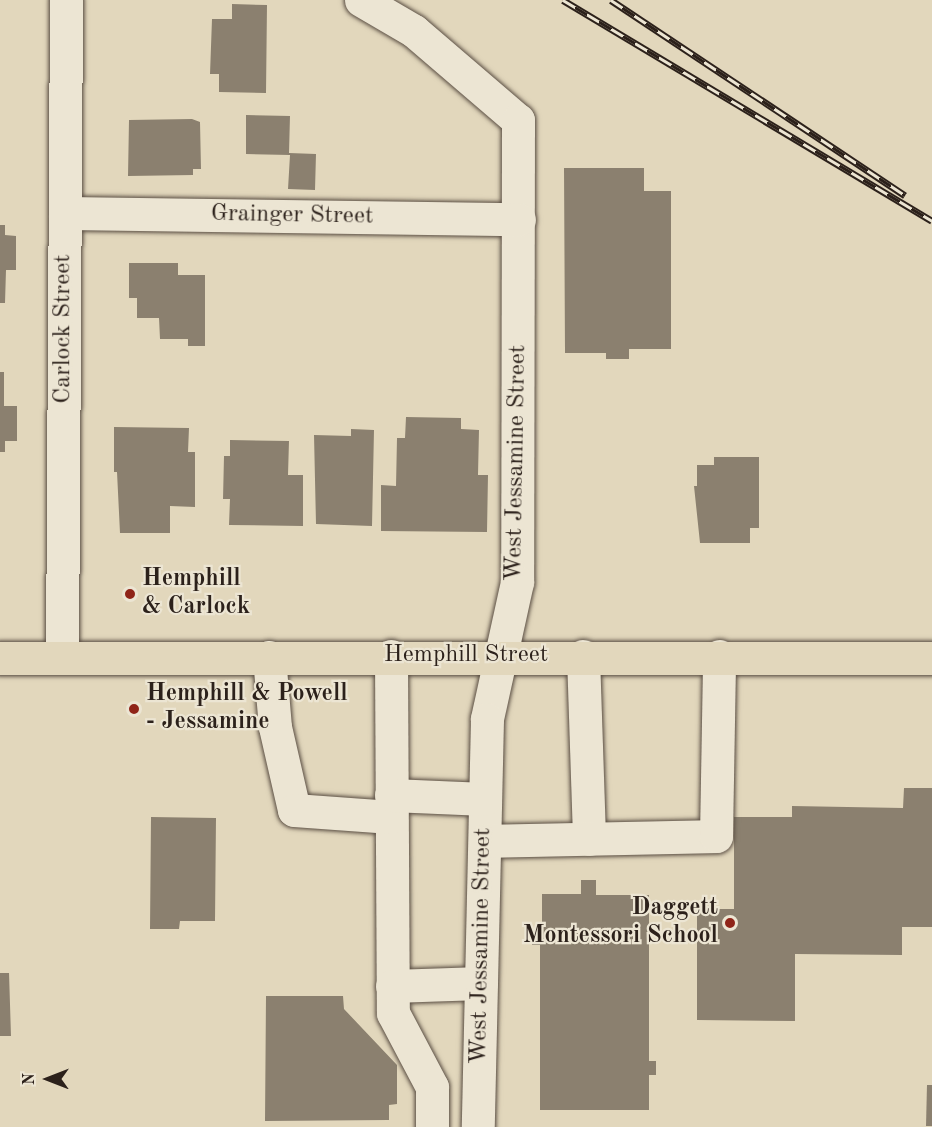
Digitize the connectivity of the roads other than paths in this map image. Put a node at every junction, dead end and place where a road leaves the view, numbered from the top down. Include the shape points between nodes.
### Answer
1 (66, 0) edge
2 (361, 0) edge
3 (65, 213) junction
4 (519, 219) junction
5 (391, 656) junction
6 (501, 656) junction
7 (583, 656) junction
8 (719, 656) junction
9 (269, 657) junction
10 (0, 658) edge
11 (62, 658) junction
12 (932, 658) edge
13 (485, 799) junction
14 (391, 806) junction
15 (589, 839) junction
16 (485, 841) junction
17 (481, 983) junction
18 (392, 986) junction
19 (432, 1127) edge
20 (478, 1127) edge

1 - 3 street, Carlock Street
2 - 4 street, West Jessamine Street via 414,31 518,120
3 - 4 street, Grainger Street
3 - 11 street, Carlock Street
4 - 6 street, West Jessamine Street via 517,582
5 - 6 main road, Hemphill Street
5 - 9 main road, Hemphill Street
5 - 14 street
6 - 7 main road, Hemphill Street
6 - 13 street, West Jessamine Street via 487,719
7 - 8 main road, Hemphill Street
7 - 15 street
8 - 12 main road, Hemphill Street
8 - 15 street via 716,836
9 - 11 main road, Hemphill Street
9 - 14 street via 274,727 294,810
10 - 11 main road, Hemphill Street
13 - 14 street
13 - 16 street, West Jessamine Street
14 - 18 street
15 - 16 street
16 - 17 street, West Jessamine Street
17 - 18 street
17 - 20 street, West Jessamine Street
18 - 19 street via 393,1013 432,1087

